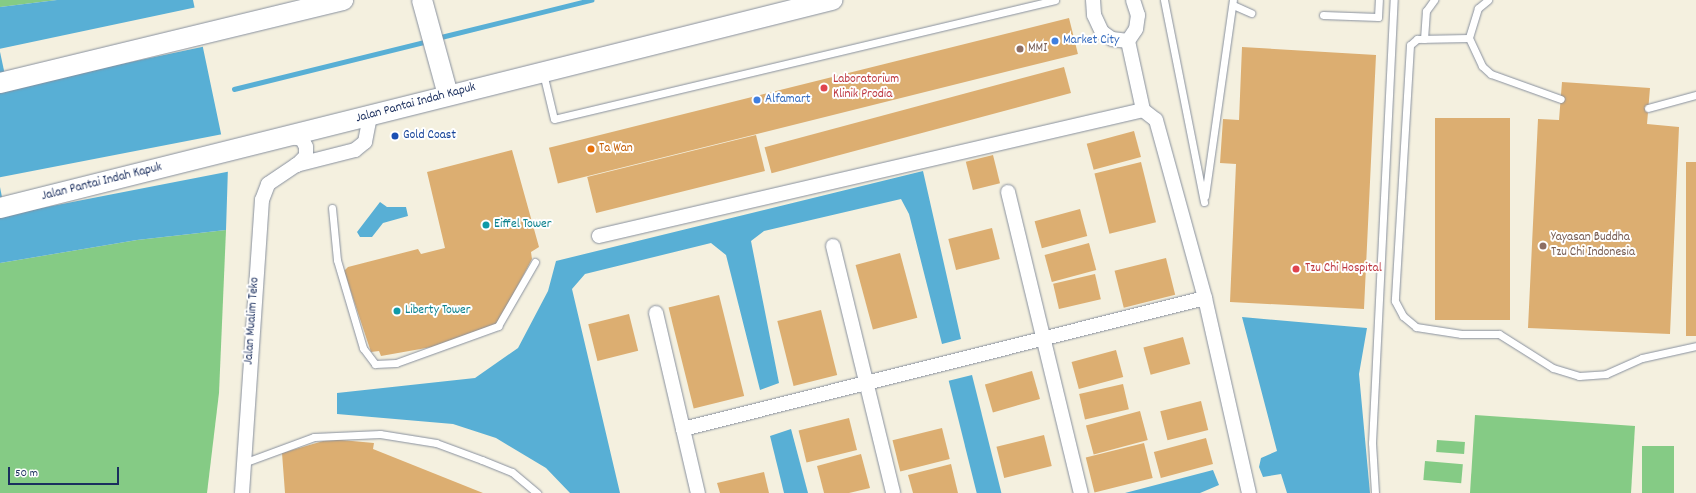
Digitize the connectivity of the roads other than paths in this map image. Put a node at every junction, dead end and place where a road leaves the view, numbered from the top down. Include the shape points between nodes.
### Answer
1 (832, 0) edge
2 (1055, 0) edge
3 (1093, 0) edge
4 (1133, 0) edge
5 (1164, 0) edge
6 (1379, 0) edge
7 (1394, 0) edge
8 (1434, 0) edge
9 (1485, 1) edge
10 (422, 2) edge
11 (1233, 2) edge
12 (322, 4) edge
13 (1251, 13) dead end
14 (1323, 15) dead end
15 (1469, 38) junction
16 (1424, 39) junction
17 (1128, 41) junction
18 (543, 71) junction
19 (0, 83) edge
20 (448, 94) junction
21 (1696, 96) edge
22 (1561, 99) dead end
23 (1648, 108) dead end
24 (1144, 110) junction
25 (370, 117) junction
26 (290, 137) junction
27 (296, 165) junction
28 (1008, 192) dead end
29 (0, 208) edge
30 (332, 208) dead end
31 (599, 236) dead end
32 (833, 246) dead end
33 (535, 262) dead end
34 (1205, 298) junction
35 (656, 313) dead end
36 (1045, 338) junction
37 (1696, 346) edge
38 (867, 383) junction
39 (683, 429) junction
40 (246, 462) junction
41 (242, 493) edge
42 (537, 493) edge
43 (698, 493) edge
44 (893, 493) edge
45 (1081, 493) edge
46 (1249, 493) edge
47 (1375, 493) edge

1 - 18 main road, Jalan Pantai Indah Kapuk
2 - 18 lane via 554,119
3 - 17 street via 1094,15 1102,32 1112,39
4 - 17 street via 1138,15 1136,29
5 - 11 lane via 1204,202
6 - 14 lane via 1378,16
7 - 47 lane via 1372,443
8 - 16 lane via 1426,11
9 - 15 lane via 1478,8
10 - 20 main road
11 - 13 lane
12 - 19 main road
15 - 16 lane
15 - 22 lane via 1477,59 1491,74
16 - 37 lane via 1417,39 1410,45 1408,58 1395,301 1403,316 1416,327 1461,334 1499,334 1552,368 1579,376 1606,374 1642,358
17 - 24 street
18 - 20 main road, Jalan Pantai Indah Kapuk
20 - 25 main road, Jalan Pantai Indah Kapuk
21 - 23 lane
24 - 31 street
24 - 34 street via 1156,120
25 - 26 main road, Jalan Pantai Indah Kapuk
25 - 27 street, Jalan Mualim Teko via 364,142 355,150
26 - 27 street, Jalan Mualim Teko via 302,139 306,147 306,156
26 - 29 main road, Jalan Pantai Indah Kapuk
27 - 40 street, Jalan Mualim Teko via 268,184 262,200
28 - 36 street
30 - 33 lane via 337,260 363,348 370,359 384,365 498,326
32 - 38 street
34 - 36 street
34 - 46 street
35 - 39 street
36 - 38 street
36 - 45 street
38 - 39 street
38 - 44 street
39 - 43 street
40 - 41 street, Jalan Mualim Teko
40 - 42 lane via 314,438 380,434 449,448 512,472

